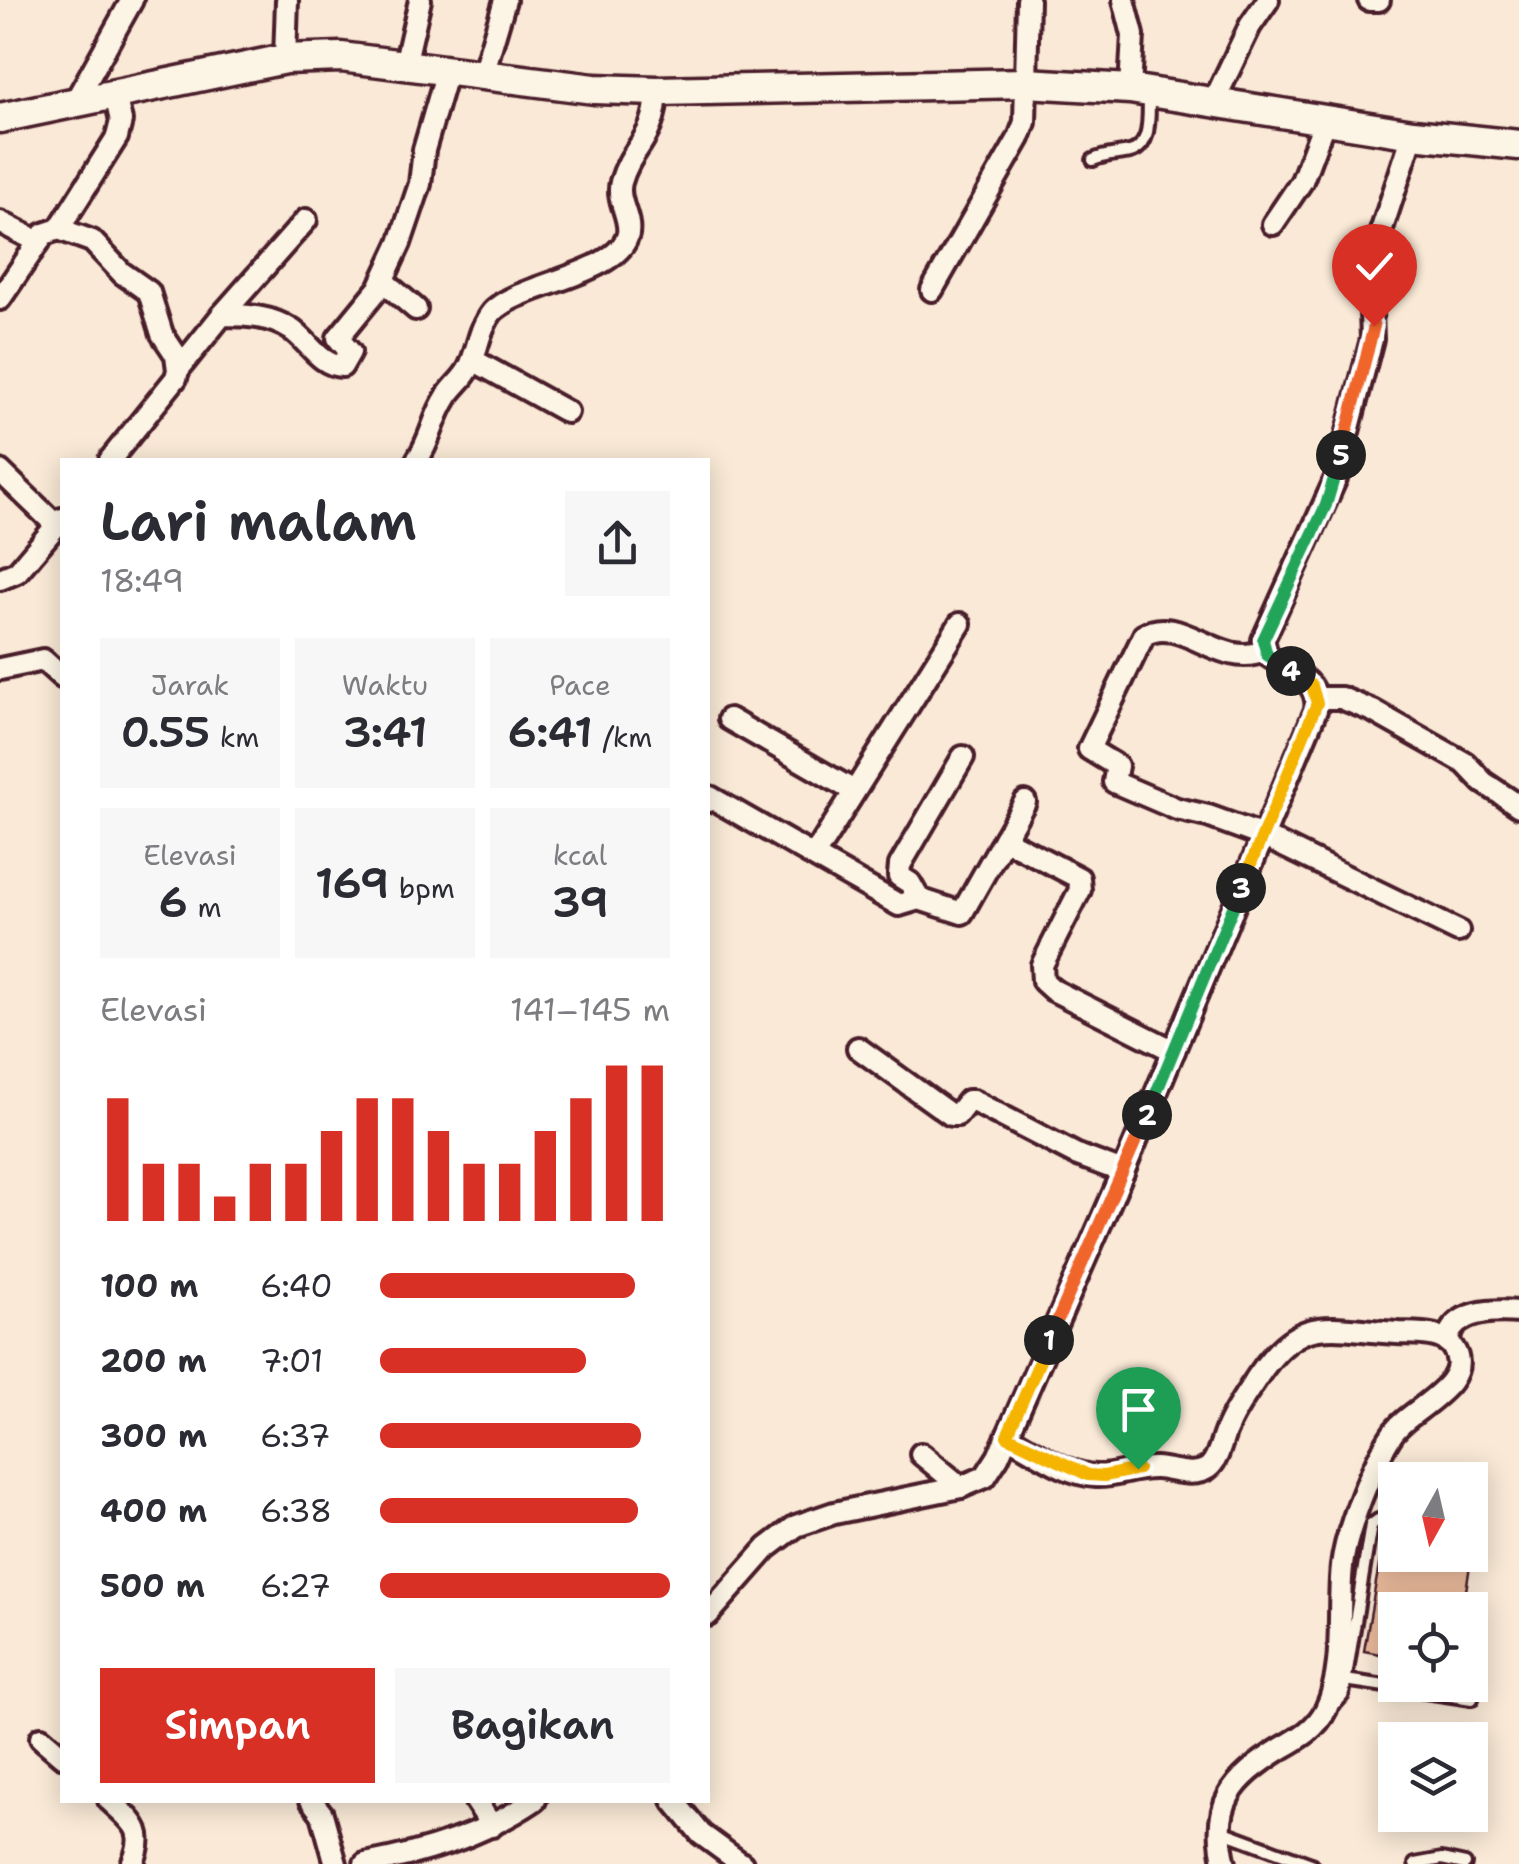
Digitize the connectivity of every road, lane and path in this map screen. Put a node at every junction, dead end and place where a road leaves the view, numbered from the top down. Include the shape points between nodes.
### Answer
1 (132, 0) edge
2 (287, 0) edge
3 (420, 0) edge
4 (505, 0) edge
5 (1028, 0) edge
6 (1124, 0) edge
7 (1268, 0) edge
8 (1369, 0) edge
9 (1380, 0) edge
10 (285, 59) junction
11 (404, 64) junction
12 (447, 71) junction
13 (484, 74) junction
14 (1026, 83) junction
15 (1139, 90) junction
16 (657, 92) junction
17 (115, 94) junction
18 (76, 102) junction
19 (1214, 102) junction
20 (0, 118) edge
21 (1325, 120) junction
22 (1413, 134) junction
23 (1519, 146) edge
24 (1093, 160) dead end
25 (306, 220) dead end
26 (0, 222) edge
27 (1274, 224) dead end
28 (59, 228) junction
29 (38, 242) junction
30 (382, 282) junction
31 (932, 290) dead end
32 (0, 299) edge
33 (416, 309) dead end
34 (222, 315) junction
35 (472, 360) junction
36 (178, 370) junction
37 (567, 412) dead end
38 (112, 458) edge
39 (418, 458) edge
40 (0, 472) edge
41 (60, 522) edge
42 (0, 579) edge
43 (960, 624) dead end
44 (1264, 651) junction
45 (0, 669) edge
46 (60, 675) edge
47 (1318, 698) junction
48 (728, 718) dead end
49 (962, 757) dead end
50 (854, 791) junction
51 (710, 799) edge
52 (1025, 802) dead end
53 (1519, 806) edge
54 (1263, 836) junction
55 (1004, 839) junction
56 (814, 856) junction
57 (900, 866) junction
58 (882, 895) junction
59 (918, 899) junction
60 (1458, 931) dead end
61 (858, 1048) dead end
62 (1174, 1050) junction
63 (1124, 1172) junction
64 (1519, 1312) edge
65 (1448, 1341) junction
66 (1007, 1436) junction
67 (921, 1454) dead end
68 (961, 1487) junction
69 (1378, 1520) edge
70 (710, 1613) edge
71 (1345, 1680) junction
72 (1378, 1685) edge
73 (1329, 1701) junction
74 (41, 1738) dead end
75 (60, 1754) edge
76 (112, 1803) edge
77 (313, 1803) edge
78 (477, 1803) edge
79 (529, 1803) edge
80 (675, 1803) edge
81 (492, 1826) junction
82 (1218, 1830) junction
83 (132, 1864) edge
84 (336, 1864) edge
85 (365, 1864) edge
86 (742, 1864) edge
87 (1225, 1864) edge
88 (1310, 1864) edge
89 (1415, 1864) edge
90 (1465, 1864) edge

1 - 18 street
2 - 10 street
3 - 11 street
4 - 13 street
5 - 14 street
6 - 15 street
7 - 19 street
8 - 9 street
10 - 11 main road
10 - 17 main road
11 - 12 main road
12 - 13 main road
12 - 30 street via 412,212
13 - 16 main road
14 - 15 main road
14 - 16 main road
14 - 31 street via 1020,138
15 - 19 main road
15 - 24 lane via 1148,129 1142,146
16 - 35 street via 654,121 620,184 624,242 591,267 496,308
17 - 18 main road
17 - 28 street via 120,129
18 - 20 main road
19 - 21 main road
21 - 22 main road
21 - 27 street via 1302,181
22 - 23 main road
22 - 44 street via 1374,254 1372,339 1336,478 1265,634
25 - 34 street
26 - 29 street
28 - 29 street
28 - 36 street via 92,241 149,292
29 - 32 street
30 - 33 street
30 - 34 street via 338,338 350,352 340,367 274,320
34 - 36 street
35 - 37 street
35 - 39 street via 442,404
36 - 38 street
40 - 41 street
41 - 42 street via 17,572
43 - 50 street
44 - 47 street via 1312,686
44 - 54 street via 1232,656 1172,630 1151,631 1088,748 1116,766 1116,784
45 - 46 street via 43,660
47 - 53 street via 1341,698 1388,719 1465,763
47 - 54 street
48 - 50 street
49 - 57 street
50 - 56 street
51 - 56 street
52 - 55 street
54 - 60 street
54 - 62 street
55 - 59 street via 962,913
55 - 62 street via 1079,878 1080,890 1042,964 1043,981
56 - 58 street
57 - 58 street
57 - 59 street via 899,876
58 - 59 street via 899,905
61 - 63 street via 952,1116 973,1101
62 - 63 street
63 - 66 street
64 - 65 street via 1463,1318
65 - 66 street via 1330,1329 1298,1334 1273,1354 1234,1412 1212,1464 1198,1472 1149,1468 1088,1475
65 - 73 street via 1457,1357 1453,1379 1392,1434 1354,1520 1342,1565
66 - 68 street via 985,1477
67 - 68 street
68 - 70 street via 796,1526 767,1548
69 - 71 lane via 1370,1525
71 - 72 lane
71 - 73 lane via 1341,1699
73 - 82 street via 1306,1734 1242,1778 1224,1803
74 - 75 street
76 - 83 street via 139,1832
77 - 84 street
78 - 81 street
79 - 81 street
80 - 86 street via 701,1834
81 - 85 street
82 - 87 street
82 - 88 lane
89 - 90 lane via 1442,1858

